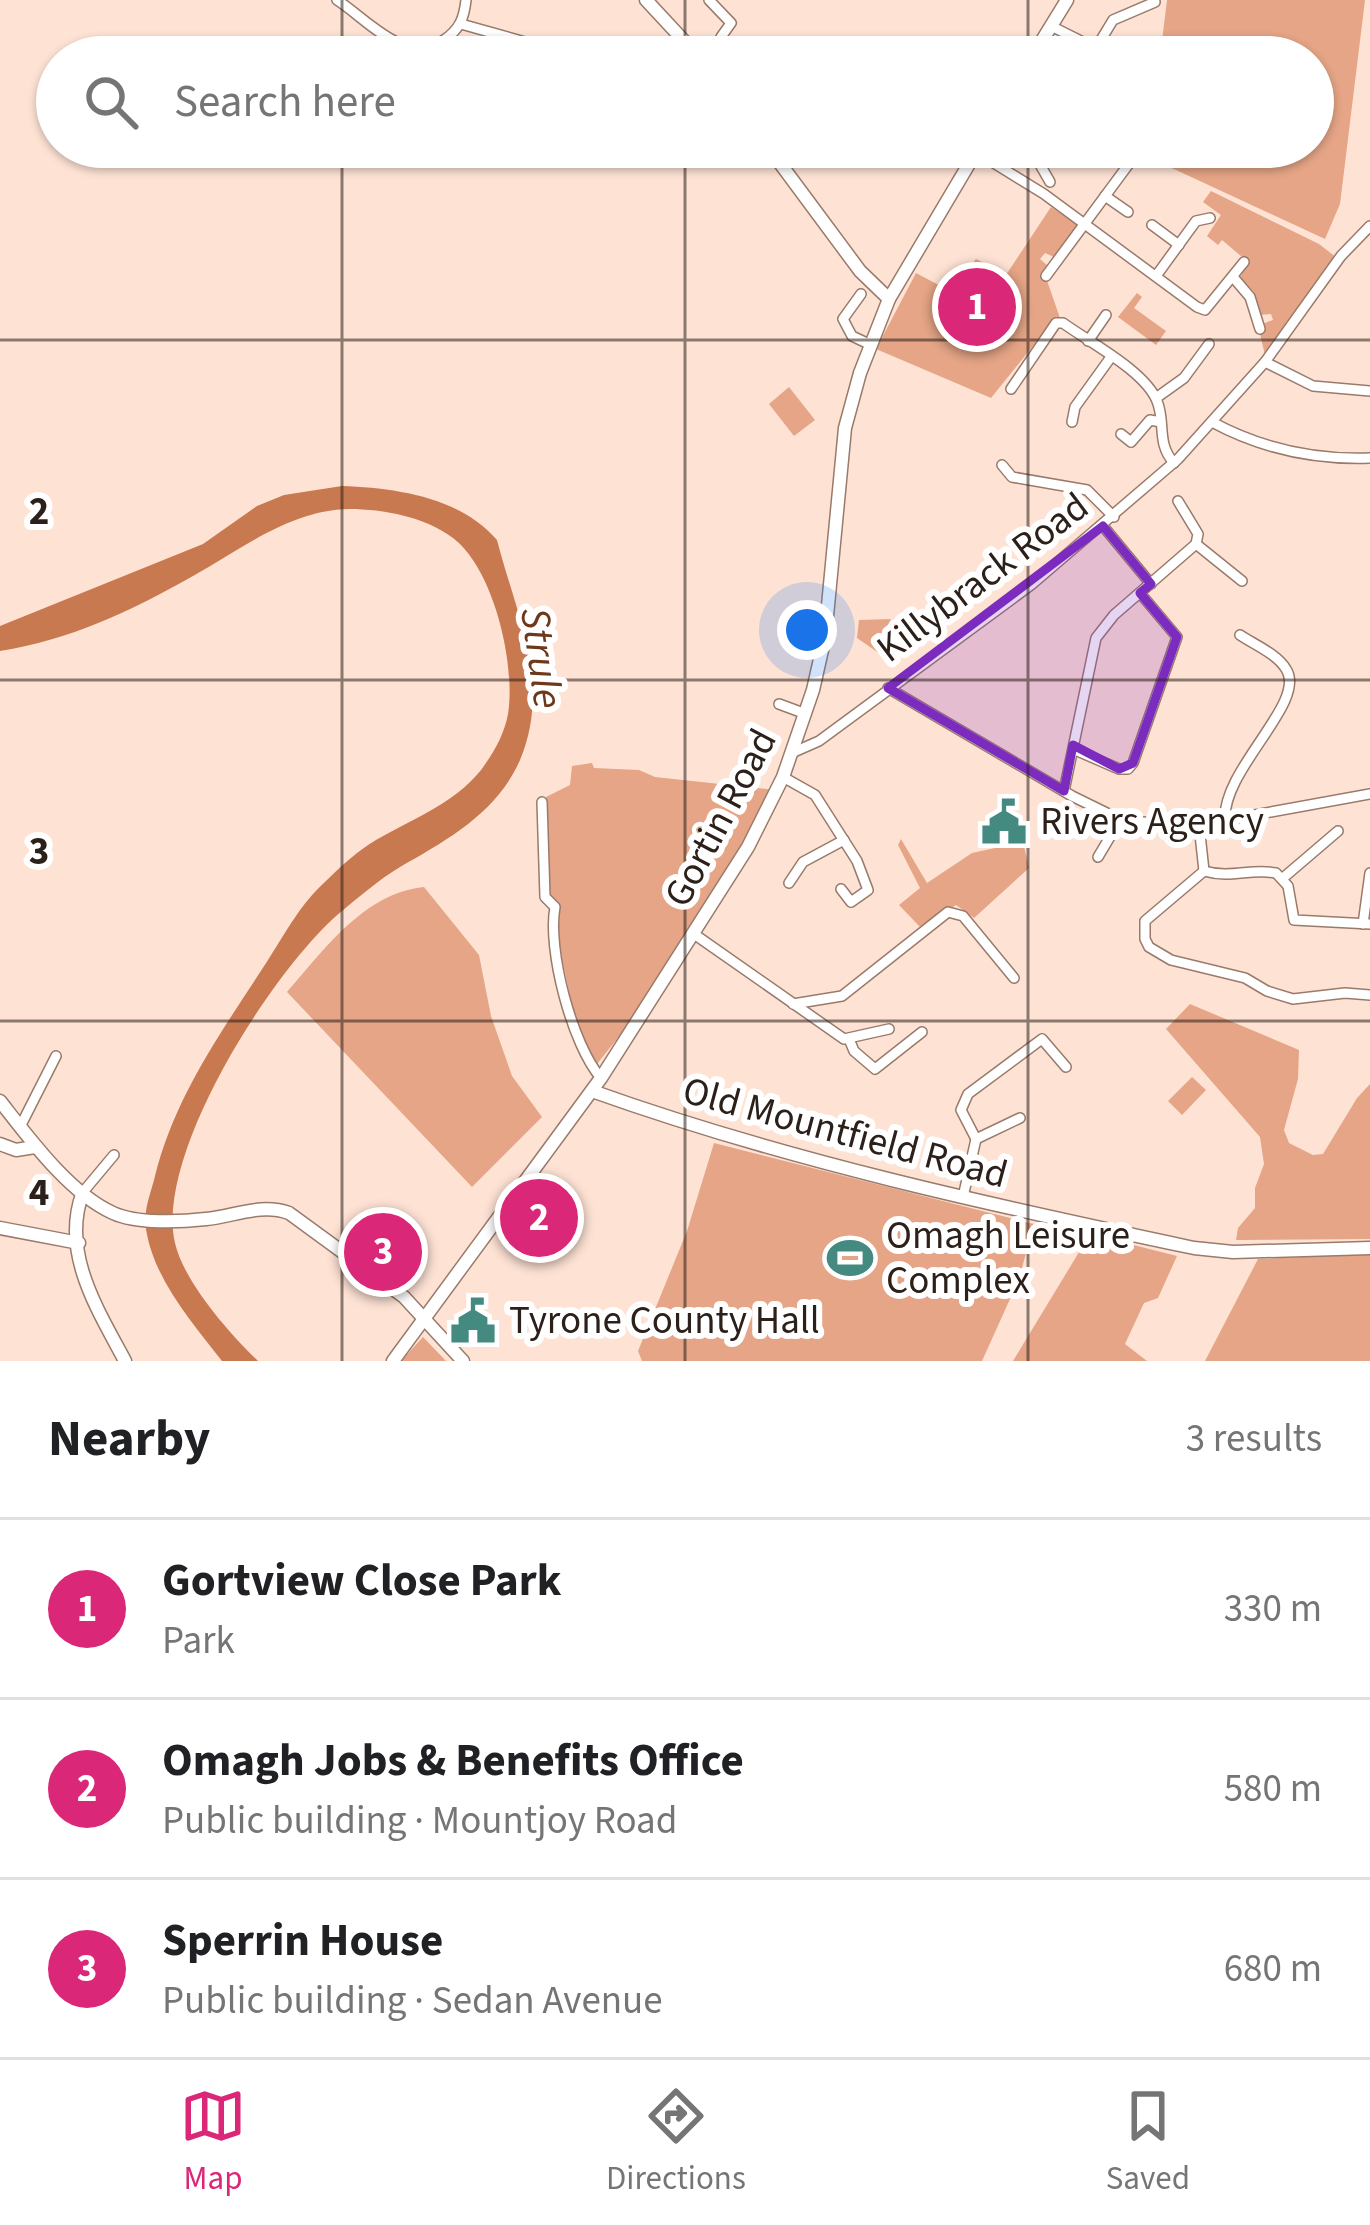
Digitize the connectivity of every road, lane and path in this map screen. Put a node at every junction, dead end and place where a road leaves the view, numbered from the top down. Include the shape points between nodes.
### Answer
1 (337, 0) edge
2 (466, 0) edge
3 (709, 0) edge
4 (1067, 0) edge
5 (656, 3) edge
6 (1151, 7) edge
7 (461, 24) junction
8 (1052, 26) junction
9 (387, 36) edge
10 (446, 36) edge
11 (504, 36) edge
12 (682, 36) edge
13 (722, 36) edge
14 (1046, 36) edge
15 (1072, 36) edge
16 (1099, 36) edge
17 (784, 168) edge
18 (966, 168) edge
19 (1004, 168) edge
20 (1026, 168) edge
21 (1042, 168) edge
22 (1126, 168) edge
23 (1021, 179) junction
24 (1050, 182) dead end
25 (1105, 196) junction
26 (1128, 212) dead end
27 (1210, 218) dead end
28 (1084, 224) junction
29 (1152, 225) dead end
30 (1370, 226) edge
31 (1179, 245) junction
32 (1244, 262) dead end
33 (1046, 276) dead end
34 (1156, 276) junction
35 (1233, 277) junction
36 (861, 294) dead end
37 (889, 299) junction
38 (1106, 315) dead end
39 (1262, 322) dead end
40 (1088, 341) junction
41 (1209, 344) dead end
42 (871, 345) junction
43 (1183, 350) dead end
44 (1111, 357) junction
45 (1197, 361) junction
46 (1265, 362) junction
47 (1011, 389) dead end
48 (1370, 392) edge
49 (1156, 398) junction
50 (1072, 422) dead end
51 (1161, 422) junction
52 (1212, 422) junction
53 (1121, 434) dead end
54 (1370, 458) edge
55 (1174, 463) junction
56 (1002, 465) dead end
57 (1178, 501) dead end
58 (1114, 517) junction
59 (1103, 526) junction
60 (1196, 544) junction
61 (1242, 581) dead end
62 (1150, 584) junction
63 (1140, 593) junction
64 (1240, 635) dead end
65 (888, 688) junction
66 (779, 704) dead end
67 (806, 714) junction
68 (1073, 748) junction
69 (794, 752) junction
70 (783, 778) junction
71 (1064, 791) junction
72 (1370, 794) edge
73 (542, 802) dead end
74 (1120, 820) junction
75 (1225, 820) junction
76 (1199, 825) junction
77 (1338, 830) dead end
78 (844, 840) junction
79 (1097, 857) dead end
80 (1204, 871) junction
81 (1370, 873) edge
82 (1283, 878) junction
83 (788, 883) dead end
84 (842, 889) dead end
85 (1366, 924) edge
86 (694, 934) junction
87 (1014, 978) dead end
88 (1370, 995) edge
89 (793, 1004) junction
90 (922, 1032) dead end
91 (896, 1038) junction
92 (849, 1039) junction
93 (56, 1056) dead end
94 (1066, 1067) dead end
95 (596, 1084) junction
96 (0, 1101) edge
97 (1020, 1118) dead end
98 (20, 1127) junction
99 (976, 1139) junction
100 (0, 1144) edge
101 (35, 1147) junction
102 (114, 1155) dead end
103 (83, 1192) junction
104 (962, 1197) junction
105 (0, 1228) edge
106 (79, 1243) junction
107 (1370, 1248) edge
108 (425, 1317) junction
109 (124, 1361) edge
110 (393, 1361) edge
111 (464, 1361) edge

1 - 9 street
2 - 7 street
3 - 13 street via 731,23
4 - 8 main road
5 - 12 main road
6 - 16 street via 1113,20
7 - 10 street
7 - 11 street
8 - 14 main road
8 - 15 street
17 - 37 main road
18 - 37 main road, Gortin Road
19 - 23 street
20 - 23 street
21 - 24 street
22 - 25 street
23 - 28 street
25 - 26 street
25 - 28 street
27 - 31 street via 1196,221
28 - 33 street via 1049,261
28 - 34 street
29 - 31 street
30 - 46 street, Killybrack Road
31 - 34 street
32 - 35 street
34 - 35 street via 1205,310
35 - 39 street
36 - 42 street via 843,319 852,336
37 - 42 main road, Gortin Road
38 - 40 street
40 - 44 street
40 - 47 street via 1056,323
41 - 45 street
42 - 67 main road, Gortin Road via 844,428 829,611
43 - 45 street
44 - 49 street
44 - 50 street
45 - 49 street
46 - 48 street via 1313,386
46 - 52 street, Killybrack Road
49 - 51 street
51 - 53 street via 1150,421 1131,442
51 - 55 street via 1160,439
52 - 54 street via 1284,451
52 - 55 street, Killybrack Road
55 - 58 street, Killybrack Road
56 - 58 street via 1012,477 1088,490
57 - 60 street
58 - 59 street, Killybrack Road
59 - 62 street
59 - 65 street, Killybrack Road
60 - 61 street
60 - 62 street
62 - 63 street
63 - 68 street via 1096,638
63 - 68 street via 1178,637 1133,763 1120,769
64 - 75 street via 1281,662 1292,688 1232,782
65 - 69 street, Killybrack Road
65 - 71 street
66 - 67 street
67 - 69 main road, Gortin Road
68 - 71 street
69 - 70 main road, Gortin Road
70 - 78 street via 815,795
70 - 86 main road, Gortin Road
71 - 74 street
72 - 75 street
73 - 95 street via 545,897 556,907 551,927 576,1042
74 - 76 street
74 - 79 street
75 - 76 street
76 - 80 street
77 - 82 street
78 - 83 street via 803,862
78 - 84 street via 868,890 851,902
80 - 82 street
80 - 88 street via 1145,921 1149,947 1293,998
81 - 85 street
82 - 85 street via 1294,920
86 - 89 street
86 - 95 main road, Gortin Road
87 - 89 street via 963,916 948,912 842,996
89 - 92 street
90 - 91 street
91 - 92 street
91 - 92 street via 874,1069
93 - 98 street
94 - 99 street via 1042,1039 968,1094 961,1110
95 - 104 main road, Old Mountfield Road via 693,1127
95 - 108 main road, Gortin Road
96 - 98 main road
97 - 99 street
98 - 101 main road
99 - 104 street
100 - 101 main road
101 - 103 main road
102 - 103 street
103 - 106 main road
103 - 108 main road via 128,1217 289,1213
104 - 107 main road, Old Mountfield Road via 1194,1248
105 - 106 main road
106 - 109 main road via 84,1285
108 - 110 main road, Gortin Road
108 - 111 main road

